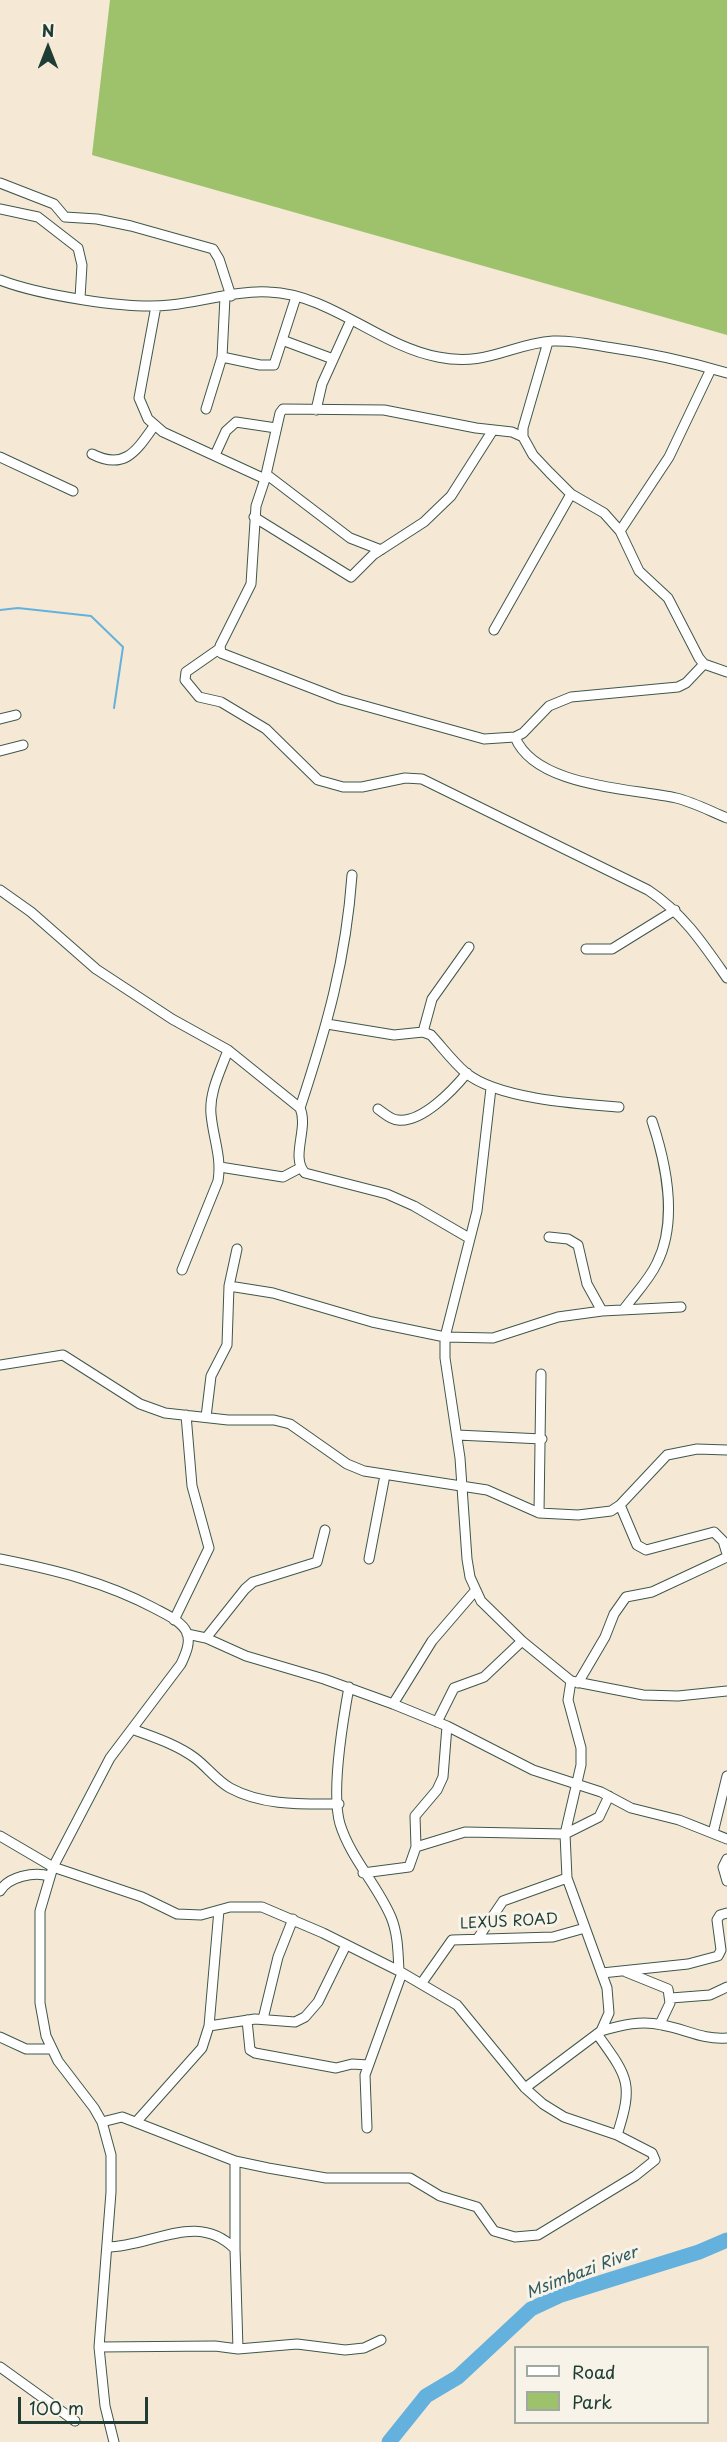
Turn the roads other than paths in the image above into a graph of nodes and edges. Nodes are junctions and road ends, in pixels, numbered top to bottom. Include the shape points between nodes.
1 (0, 183) edge
2 (0, 209) edge
3 (0, 280) edge
4 (228, 297) junction
5 (296, 297) junction
6 (80, 298) junction
7 (156, 306) junction
8 (351, 320) junction
9 (282, 340) junction
10 (548, 342) junction
11 (222, 357) junction
12 (333, 359) junction
13 (711, 369) junction
14 (727, 373) edge
15 (206, 409) dead end
16 (316, 410) junction
17 (154, 426) junction
18 (276, 429) junction
19 (493, 430) junction
20 (523, 437) junction
21 (92, 454) dead end
22 (214, 455) junction
23 (0, 456) edge
24 (265, 476) junction
25 (73, 491) dead end
26 (571, 494) junction
27 (254, 517) junction
28 (620, 531) junction
29 (381, 550) junction
30 (494, 630) dead end
31 (219, 649) junction
32 (704, 664) junction
33 (727, 672) edge
34 (16, 715) dead end
35 (0, 719) edge
36 (515, 736) junction
37 (23, 745) dead end
38 (0, 751) edge
39 (727, 818) edge
40 (352, 874) dead end
41 (0, 890) edge
42 (675, 910) junction
43 (469, 947) dead end
44 (586, 949) dead end
45 (727, 978) edge
46 (327, 1024) junction
47 (423, 1032) junction
48 (228, 1050) junction
49 (467, 1073) junction
50 (491, 1088) junction
51 (619, 1107) dead end
52 (300, 1108) junction
53 (378, 1109) dead end
54 (652, 1121) dead end
55 (220, 1167) junction
56 (300, 1168) junction
57 (549, 1237) dead end
58 (469, 1238) junction
59 (237, 1249) dead end
60 (182, 1270) dead end
61 (229, 1286) junction
62 (681, 1307) dead end
63 (624, 1309) junction
64 (602, 1311) junction
65 (445, 1337) junction
66 (0, 1365) edge
67 (541, 1374) dead end
68 (186, 1415) junction
69 (206, 1417) junction
70 (457, 1435) junction
71 (542, 1439) junction
72 (727, 1450) edge
73 (385, 1475) junction
74 (462, 1487) junction
75 (620, 1505) junction
76 (539, 1513) junction
77 (326, 1530) dead end
78 (725, 1540) edge
79 (727, 1556) edge
80 (0, 1559) edge
81 (369, 1559) dead end
82 (475, 1591) junction
83 (174, 1620) junction
84 (187, 1634) junction
85 (206, 1638) junction
86 (522, 1641) junction
87 (574, 1682) junction
88 (349, 1687) junction
89 (727, 1691) edge
90 (393, 1704) junction
91 (437, 1722) junction
92 (447, 1726) junction
93 (132, 1729) junction
94 (727, 1776) edge
95 (578, 1784) junction
96 (609, 1796) junction
97 (339, 1804) junction
98 (713, 1833) junction
99 (565, 1834) junction
100 (0, 1836) edge
101 (727, 1839) edge
102 (416, 1848) junction
103 (727, 1859) edge
104 (53, 1867) junction
105 (363, 1873) junction
106 (49, 1876) junction
107 (567, 1878) junction
108 (727, 1881) edge
109 (0, 1891) edge
110 (219, 1910) junction
111 (727, 1913) edge
112 (293, 1919) junction
113 (585, 1928) junction
114 (478, 1938) junction
115 (346, 1944) junction
116 (624, 1971) junction
117 (400, 1972) junction
118 (602, 1973) junction
119 (421, 1984) junction
120 (727, 1987) edge
121 (671, 1998) junction
122 (263, 2019) junction
123 (247, 2020) junction
124 (660, 2024) junction
125 (209, 2026) junction
126 (599, 2032) junction
127 (0, 2037) edge
128 (727, 2038) edge
129 (51, 2049) junction
130 (368, 2066) junction
131 (525, 2088) junction
132 (137, 2121) junction
133 (102, 2122) junction
134 (367, 2128) dead end
135 (617, 2135) junction
136 (235, 2161) junction
137 (107, 2247) junction
138 (235, 2249) junction
139 (381, 2340) dead end
140 (99, 2347) junction
141 (238, 2349) junction
142 (0, 2367) edge
143 (75, 2421) dead end
144 (114, 2442) edge

1 - 4 street via 54,204 65,217 131,226 213,249
2 - 6 street via 38,217 78,249 82,265
3 - 6 street via 20,288
4 - 5 street via 270,292
4 - 7 street
4 - 11 street
5 - 8 street
5 - 9 street
6 - 7 street
7 - 17 street via 139,398
8 - 10 street via 416,351 447,359 486,358
8 - 12 street
9 - 11 street via 274,365
9 - 12 street
10 - 13 street via 572,341 656,354
10 - 20 street
11 - 15 street
12 - 16 street
13 - 14 street
13 - 28 street via 669,457
16 - 18 street via 283,409
16 - 19 street via 384,410
17 - 21 street via 130,456 110,460
17 - 22 street
18 - 22 street via 236,422 226,431
18 - 24 street
19 - 20 street
19 - 29 street via 451,496 424,522
20 - 26 street via 533,455
22 - 24 street
23 - 25 street
24 - 27 street
24 - 29 street via 350,538
26 - 28 street via 604,513
26 - 30 street
27 - 29 street via 346,576 354,575
27 - 31 street via 251,584
28 - 32 street via 639,571 668,598
31 - 36 street via 340,699 420,723 473,738
31 - 42 street via 186,672 185,681 191,690 199,697 221,702 266,729 318,780 362,787 405,778 422,779 648,890
32 - 33 street
32 - 36 street via 678,687 560,700
34 - 35 street
36 - 39 street via 522,751 548,769 583,781 676,798
37 - 38 street
40 - 46 street via 344,954
41 - 48 street via 32,912 96,969
42 - 44 street via 612,950
42 - 45 street
43 - 47 street via 432,999
46 - 47 street via 394,1035
46 - 52 street
47 - 49 street via 431,1035
48 - 52 street
48 - 55 street via 211,1113
49 - 50 street
49 - 53 street via 439,1103 404,1120 391,1118
50 - 51 street
50 - 58 street via 481,1182
52 - 56 street
54 - 63 street via 668,1177 665,1228 657,1263
55 - 56 street via 283,1177
55 - 60 street
56 - 58 street via 313,1177 387,1194
57 - 64 street via 568,1239 578,1245 587,1284
58 - 65 street
59 - 61 street
61 - 65 street via 273,1293 372,1322
61 - 69 street via 227,1345 210,1376
62 - 63 street
63 - 64 street
64 - 65 street via 558,1317 493,1338
65 - 70 street
66 - 68 street via 63,1355 140,1404
67 - 71 street
68 - 69 street
68 - 83 street via 192,1486 210,1548
69 - 73 street via 280,1420 347,1464
70 - 71 street
70 - 74 street
71 - 76 street
72 - 75 street via 697,1449 667,1455
73 - 74 street
73 - 81 street
74 - 76 street via 487,1490
74 - 82 street via 467,1559
75 - 76 street via 601,1513
75 - 78 street via 642,1549 708,1532
77 - 85 street via 317,1562 254,1582
78 - 79 street
79 - 87 street via 652,1592 626,1597
80 - 83 street via 92,1580
82 - 86 street
82 - 90 street via 432,1641
83 - 84 street
84 - 85 street
84 - 93 street via 181,1664
85 - 88 street via 246,1656
86 - 87 street
86 - 91 street via 484,1677 454,1688
87 - 89 street via 659,1696
87 - 95 street via 568,1700 582,1757
88 - 90 street
88 - 97 street via 342,1730
90 - 91 street
91 - 92 street
92 - 95 street via 508,1760
92 - 102 street via 443,1777 415,1816
93 - 97 street via 195,1758 240,1792 283,1803
93 - 104 street via 99,1778
94 - 98 street
95 - 96 street
95 - 99 street
96 - 98 street via 631,1808
96 - 99 street via 599,1817
97 - 105 street via 342,1828
98 - 101 street
99 - 102 street via 465,1832
99 - 107 street
100 - 104 street
102 - 105 street via 409,1867
103 - 108 street via 723,1867
104 - 106 street
104 - 110 street via 142,1897 177,1914 201,1915
105 - 117 street via 391,1918
106 - 109 street via 11,1879
106 - 129 street via 40,1919 39,1992 41,2019
107 - 113 street
107 - 114 street via 503,1901
110 - 112 street via 262,1907
110 - 125 street
111 - 116 street via 717,1920 721,1950 718,1956 688,1964
112 - 115 street
112 - 122 street via 278,1957
113 - 114 street, LEXUS ROAD via 553,1936
113 - 118 street
114 - 119 street, LEXUS ROAD via 452,1940
115 - 117 street
115 - 122 street via 318,2002 305,2017 296,2022
116 - 118 street
116 - 121 street via 668,1989
117 - 119 street
117 - 130 street
118 - 126 street via 609,2000 607,2021
119 - 131 street via 457,2005
120 - 121 street via 710,1995
121 - 124 street
122 - 123 street
123 - 125 street
123 - 130 street via 248,2045 255,2053 336,2068
124 - 126 street via 632,2023
124 - 128 street via 701,2037
125 - 132 street via 195,2058
126 - 131 street
126 - 135 street via 625,2077 625,2110
127 - 129 street via 26,2049
129 - 133 street
130 - 134 street
131 - 135 street via 564,2117
132 - 133 street via 122,2117
132 - 136 street
133 - 137 street via 112,2174
135 - 136 street via 652,2153 653,2163 538,2235 526,2238 494,2231 477,2207 440,2196 410,2178 326,2178
136 - 138 street
137 - 138 street via 124,2247 185,2230 215,2234
137 - 140 street
138 - 141 street
139 - 141 street via 354,2350 297,2344
140 - 141 street
140 - 144 street via 105,2406
142 - 143 street

